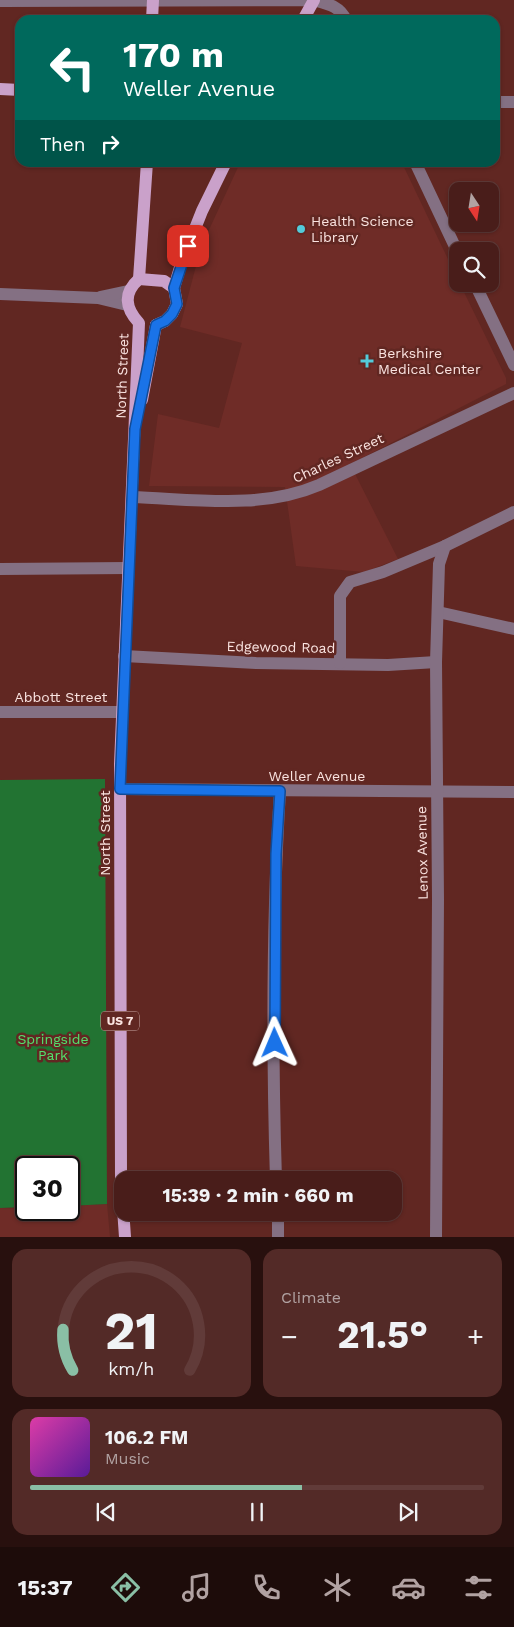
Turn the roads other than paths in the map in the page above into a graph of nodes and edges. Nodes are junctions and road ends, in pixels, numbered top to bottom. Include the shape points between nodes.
1 (153, 0) edge
2 (314, 0) edge
3 (0, 2) edge
4 (152, 15) edge
5 (306, 15) edge
6 (344, 15) edge
7 (0, 89) edge
8 (15, 90) edge
9 (500, 102) edge
10 (514, 102) edge
11 (147, 167) edge
12 (224, 167) edge
13 (417, 167) edge
14 (453, 242) edge
15 (145, 279) junction
16 (174, 288) junction
17 (128, 291) junction
18 (478, 292) edge
19 (0, 294) edge
20 (98, 298) junction
21 (128, 305) junction
22 (139, 323) junction
23 (156, 325) junction
24 (514, 365) edge
25 (514, 393) edge
26 (135, 429) junction
27 (132, 497) junction
28 (514, 512) edge
29 (445, 546) junction
30 (129, 568) junction
31 (0, 569) edge
32 (438, 612) junction
33 (514, 629) edge
34 (124, 656) junction
35 (436, 662) junction
36 (340, 663) junction
37 (0, 712) edge
38 (122, 712) junction
39 (120, 789) junction
40 (280, 791) junction
41 (436, 792) junction
42 (514, 792) edge
43 (276, 1171) edge
44 (278, 1221) edge
45 (124, 1237) edge
46 (278, 1237) edge
47 (436, 1237) edge

1 - 2 street
1 - 3 street
1 - 4 main road
2 - 5 main road
2 - 6 street via 331,4
7 - 8 main road
9 - 10 street
11 - 15 main road
12 - 16 main road via 202,211
13 - 14 street
15 - 16 main road via 164,281
15 - 17 main road
16 - 23 main road via 177,304 165,321
17 - 20 street
17 - 21 main road
18 - 24 street
19 - 20 street
20 - 21 street
21 - 22 main road, North Street
22 - 23 main road
22 - 26 main road, North Street / US 7
23 - 26 main road, North Street
25 - 27 street, Charles Street via 289,497 262,501
26 - 27 main road, North Street / US 7
27 - 30 main road, North Street / US 7
28 - 29 street
29 - 32 street, Lenox Avenue via 439,564
29 - 36 street via 350,582 340,596
30 - 31 street
30 - 34 main road, North Street / US 7
32 - 33 street
32 - 35 street, Lenox Avenue
34 - 36 street, Edgewood Road via 256,663
34 - 38 main road, North Street / US 7
35 - 36 street, Edgewood Road
35 - 41 street, Lenox Avenue
37 - 38 street, Abbott Street
38 - 39 main road, North Street / US 7
39 - 40 street, Weller Avenue
39 - 45 main road, North Street / US 7
40 - 41 street, Weller Avenue
40 - 43 street via 274,1003
41 - 42 street, Weller Avenue
41 - 47 street, Lenox Avenue
44 - 46 street

